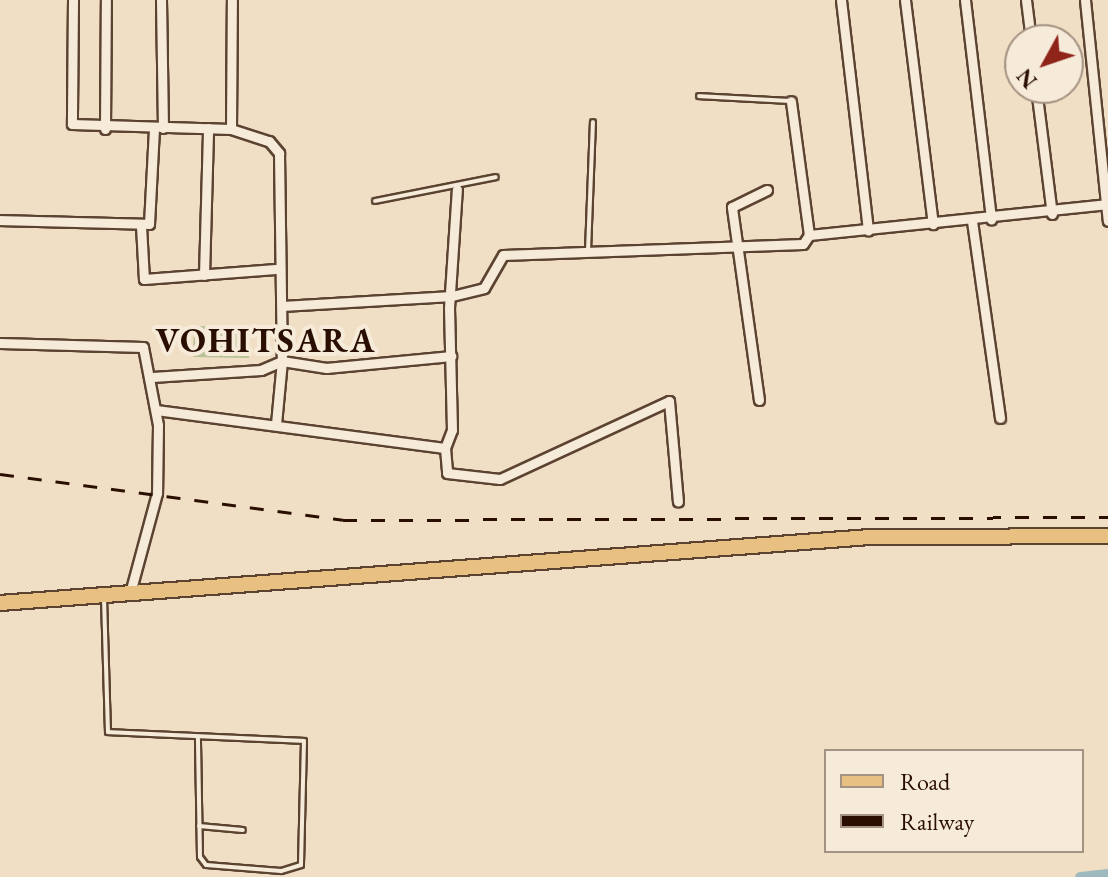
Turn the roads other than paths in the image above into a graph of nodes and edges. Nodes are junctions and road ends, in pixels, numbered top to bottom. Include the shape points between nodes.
1 (73, 0) edge
2 (106, 0) edge
3 (161, 0) edge
4 (232, 0) edge
5 (841, 0) edge
6 (905, 0) edge
7 (965, 0) edge
8 (1026, 0) edge
9 (1085, 0) edge
10 (1029, 24) edge
11 (699, 96) dead end
12 (791, 101) joint
13 (1038, 104) edge
14 (593, 122) dead end
15 (158, 128) junction
16 (208, 128) junction
17 (105, 129) junction
18 (231, 129) junction
19 (496, 177) dead end
20 (457, 189) junction
21 (767, 190) dead end
22 (375, 201) dead end
23 (1107, 204) edge
24 (1052, 214) junction
25 (991, 219) junction
26 (0, 220) edge
27 (972, 221) junction
28 (1108, 221) edge
29 (933, 224) junction
30 (141, 226) junction
31 (868, 230) junction
32 (809, 235) junction
33 (735, 250) junction
34 (588, 253) junction
35 (276, 269) junction
36 (204, 275) junction
37 (452, 296) junction
38 (282, 306) junction
39 (0, 343) edge
40 (451, 356) junction
41 (282, 361) junction
42 (152, 377) junction
43 (759, 400) dead end
44 (156, 410) junction
45 (1000, 418) dead end
46 (276, 424) junction
47 (445, 448) junction
48 (678, 502) dead end
49 (1108, 536) edge
50 (130, 593) junction
51 (104, 595) junction
52 (0, 603) edge
53 (198, 738) junction
54 (199, 826) junction
55 (243, 830) dead end

1 - 17 street via 68,115 79,129
2 - 17 street
3 - 15 street
4 - 18 street
5 - 31 street
6 - 29 street
7 - 25 street
8 - 10 street
9 - 23 street
11 - 12 lane
12 - 32 street
13 - 24 street
14 - 34 lane
15 - 16 street
15 - 17 street
15 - 30 street via 149,224
16 - 18 street
16 - 36 street
18 - 35 street via 276,145
19 - 20 lane
20 - 22 lane
20 - 37 street
21 - 33 street via 732,207
23 - 24 street
23 - 28 street
24 - 25 street
25 - 27 street
26 - 30 street
27 - 29 street
27 - 45 street
29 - 31 street
30 - 36 street via 144,279
31 - 32 street
32 - 33 street via 803,244
33 - 34 street
33 - 43 street
34 - 37 street via 503,255 484,288
35 - 36 street
35 - 38 street
37 - 38 street
37 - 40 street
38 - 41 street
39 - 42 street via 143,347
40 - 41 street via 326,368
40 - 47 street via 452,430
41 - 42 street via 261,370
41 - 46 street
42 - 44 street
44 - 46 street
44 - 50 street via 156,499
46 - 47 street
47 - 48 street via 447,473 500,479 669,401
49 - 50 main road via 870,537
50 - 51 main road
51 - 52 main road
51 - 53 lane via 108,732
53 - 54 lane
53 - 54 lane via 304,741 301,865 281,871 206,865
54 - 55 lane

